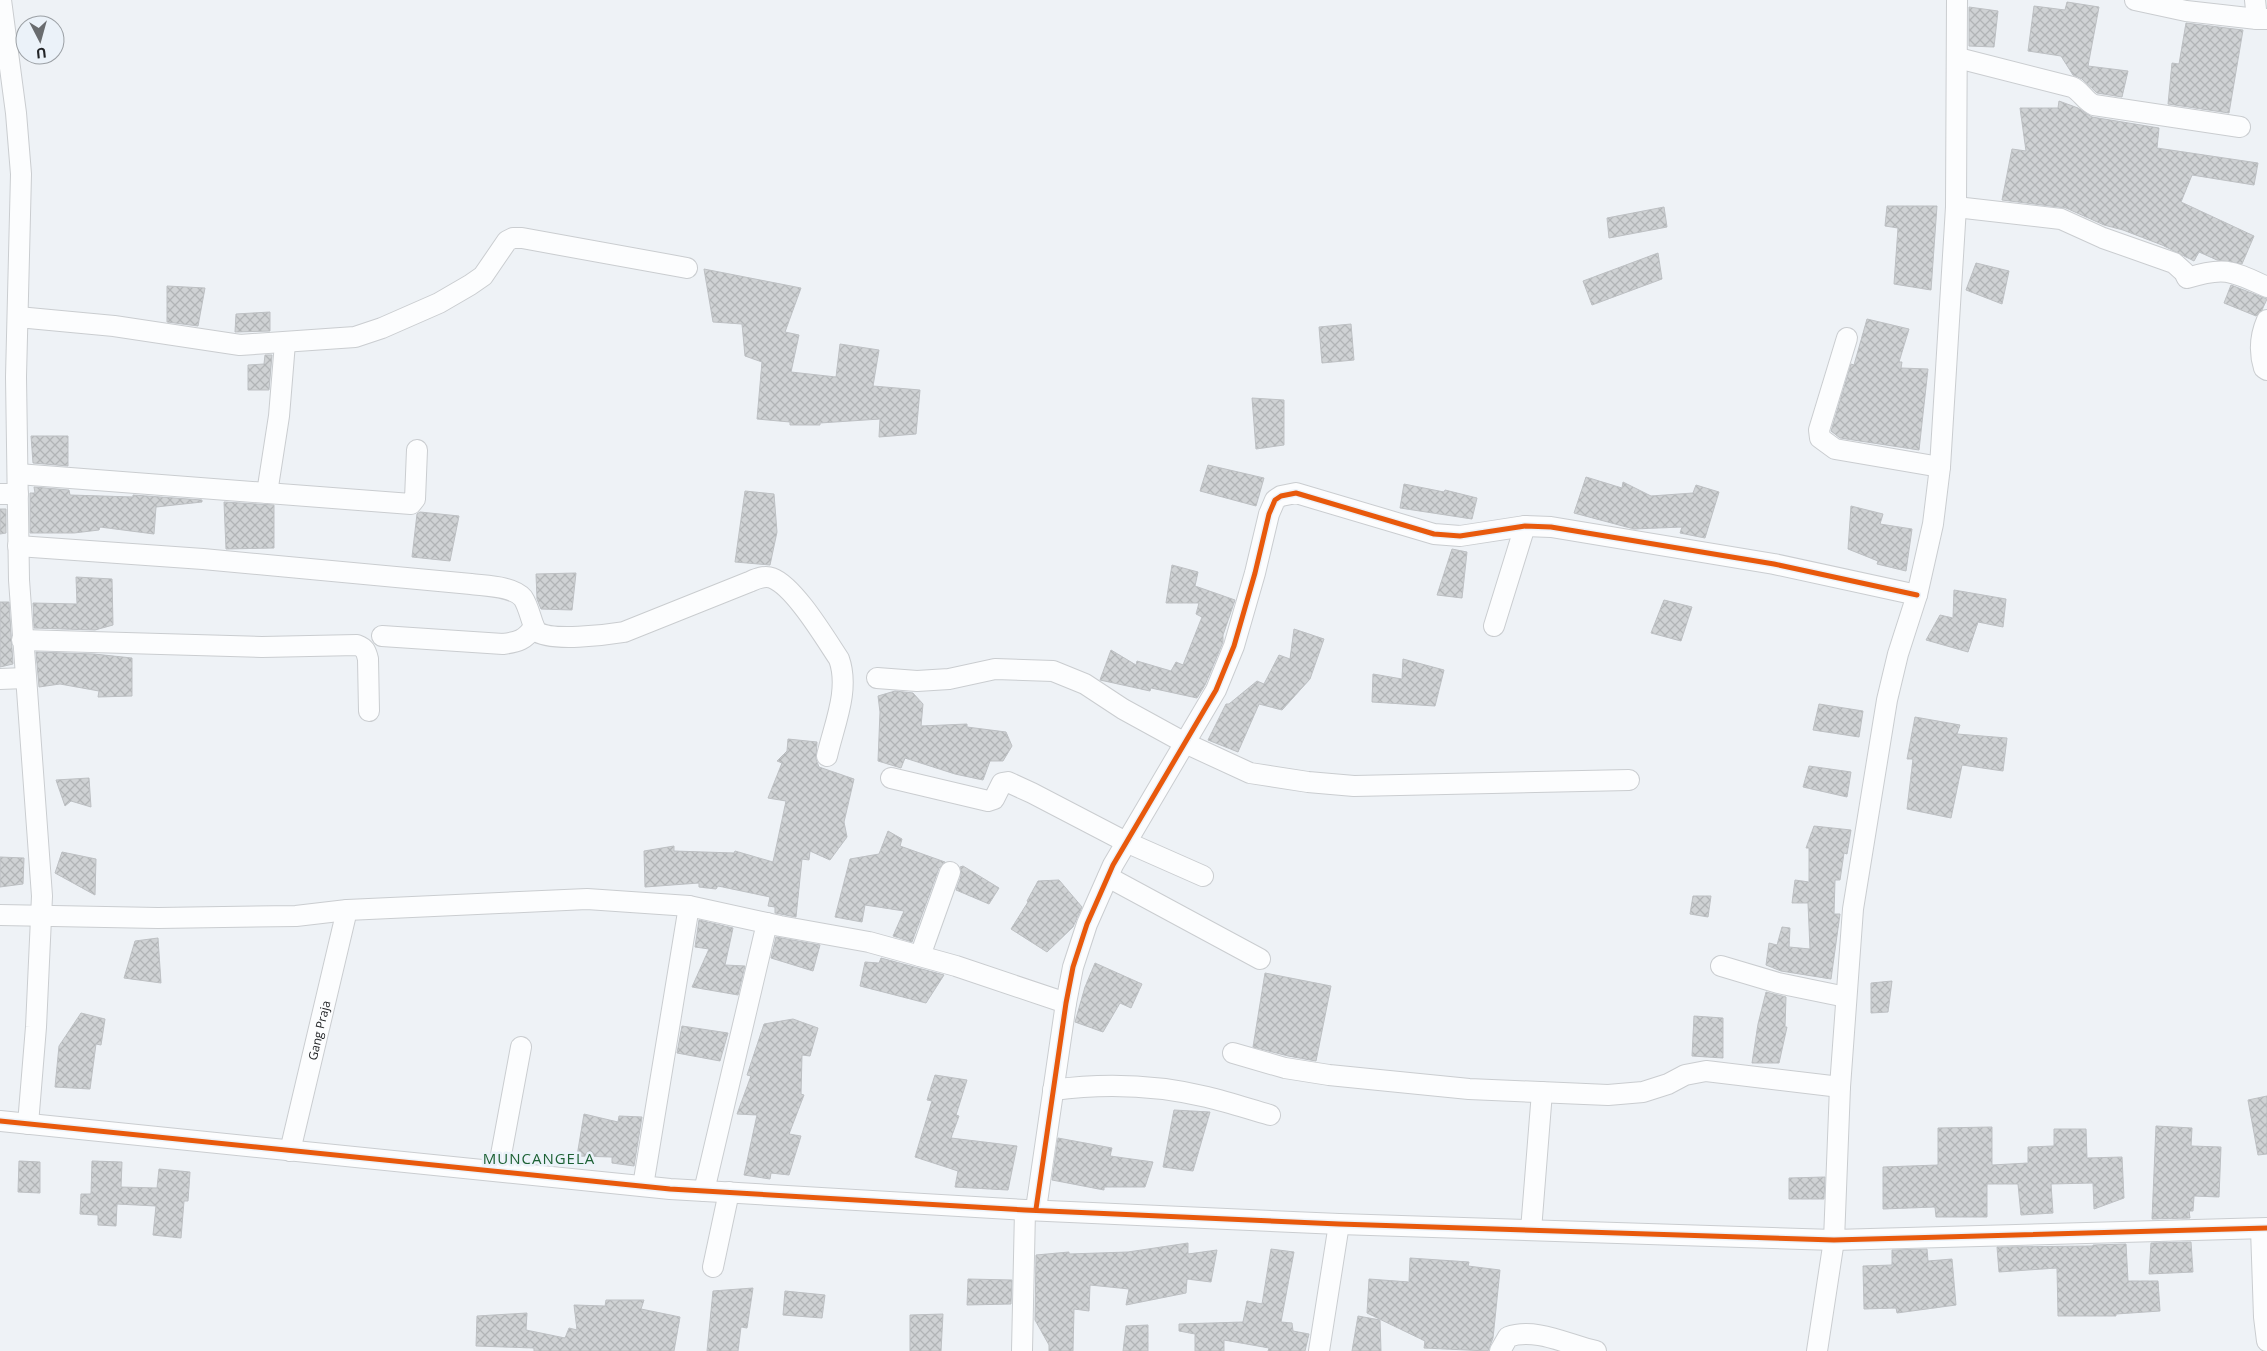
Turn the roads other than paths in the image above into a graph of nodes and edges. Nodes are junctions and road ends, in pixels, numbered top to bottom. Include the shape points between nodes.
1 (1, 0) edge
2 (1957, 0) edge
3 (2135, 0) edge
4 (2260, 13) edge
5 (1958, 58) junction
6 (2240, 127) dead end
7 (1956, 207) junction
8 (687, 268) dead end
9 (2267, 287) edge
10 (18, 317) junction
11 (2267, 320) edge
12 (1847, 338) dead end
13 (285, 343) junction
14 (2267, 370) edge
15 (416, 450) dead end
16 (1940, 467) junction
17 (18, 474) junction
18 (267, 493) junction
19 (9, 494) edge
20 (1525, 526) junction
21 (18, 546) junction
22 (1918, 595) junction
23 (1494, 626) dead end
24 (534, 627) junction
25 (382, 636) dead end
26 (22, 640) junction
27 (0, 678) edge
28 (25, 678) junction
29 (877, 678) dead end
30 (369, 711) dead end
31 (1185, 743) junction
32 (827, 756) dead end
33 (891, 778) dead end
34 (1629, 780) dead end
35 (1126, 842) junction
36 (950, 872) dead end
37 (1203, 876) dead end
38 (1108, 877) junction
39 (689, 906) junction
40 (347, 910) junction
41 (0, 915) edge
42 (42, 917) junction
43 (767, 923) junction
44 (920, 956) junction
45 (1260, 959) dead end
46 (1721, 966) dead end
47 (1846, 997) junction
48 (1066, 1003) junction
49 (521, 1047) dead end
50 (1233, 1053) dead end
51 (1840, 1087) junction
52 (1053, 1090) junction
53 (1542, 1092) junction
54 (1270, 1116) dead end
55 (0, 1121) edge
56 (28, 1124) junction
57 (290, 1151) junction
58 (498, 1171) junction
59 (643, 1186) junction
60 (704, 1191) junction
61 (730, 1192) junction
62 (1031, 1210) junction
63 (1338, 1224) junction
64 (2264, 1228) edge
65 (1531, 1230) junction
66 (1834, 1240) junction
67 (713, 1266) dead end
68 (2267, 1341) edge
69 (1505, 1346) edge
70 (1022, 1351) edge
71 (1319, 1351) edge
72 (1596, 1351) edge
73 (1817, 1351) edge

1 - 10 street via 21,174
2 - 5 street
3 - 4 street via 2186,11
5 - 6 street via 2072,87 2094,105
5 - 7 street
7 - 9 street via 2061,219 2174,264 2187,278 2208,271 2232,271
7 - 16 street
8 - 13 street via 513,238 507,241 483,276 439,303 356,337
10 - 13 street via 114,326 224,344
10 - 17 street
11 - 14 street via 2262,332 2260,357
12 - 16 street via 1819,430 1820,438 1835,449
13 - 18 street via 279,416
15 - 18 street via 413,503
16 - 22 street via 1933,524
17 - 18 street
17 - 19 street
19 - 21 street
20 - 22 street via 1587,532 1774,564
20 - 23 street
20 - 31 street via 1460,536 1434,534 1296,492 1281,496 1268,514 1255,573 1230,655 1216,690
21 - 24 street via 203,559 471,584 517,593 524,599
21 - 26 street
22 - 47 street via 1887,700 1853,910
24 - 25 street via 527,637 502,644
24 - 32 street via 547,636 604,636 624,632 762,577 771,578 790,591 839,659 844,672 844,687
26 - 28 street
26 - 30 street via 262,647 357,645 363,647 368,659
27 - 28 street
28 - 42 street via 32,741
29 - 31 street via 917,681 949,679 995,669 1052,671 1085,684
31 - 34 street via 1250,773 1354,786
31 - 35 street via 1154,800
33 - 35 street via 988,801 994,799 1002,783 1008,782
35 - 37 street
35 - 38 street
36 - 44 street
38 - 45 street
38 - 48 street via 1086,924
39 - 40 street via 587,899
39 - 43 street
39 - 59 street
40 - 42 street via 296,916
40 - 57 street, Gang Praja
41 - 42 street
42 - 56 street
43 - 44 street via 869,942
43 - 60 street
44 - 48 street
46 - 47 street via 1778,983
47 - 51 street
48 - 52 street
49 - 58 street
50 - 53 street via 1285,1068 1328,1075 1469,1089
51 - 53 street via 1706,1071 1694,1072 1644,1092 1608,1095
51 - 66 street
52 - 54 street via 1109,1086 1161,1089 1207,1097
52 - 62 street
53 - 65 street
55 - 56 street
56 - 57 street
57 - 58 street
58 - 59 street
59 - 60 street
60 - 61 street
61 - 62 street
61 - 67 street
62 - 63 street
62 - 70 street
63 - 65 street
63 - 71 street
64 - 66 street
64 - 68 street
65 - 66 street
66 - 73 street
69 - 72 street via 1518,1333

